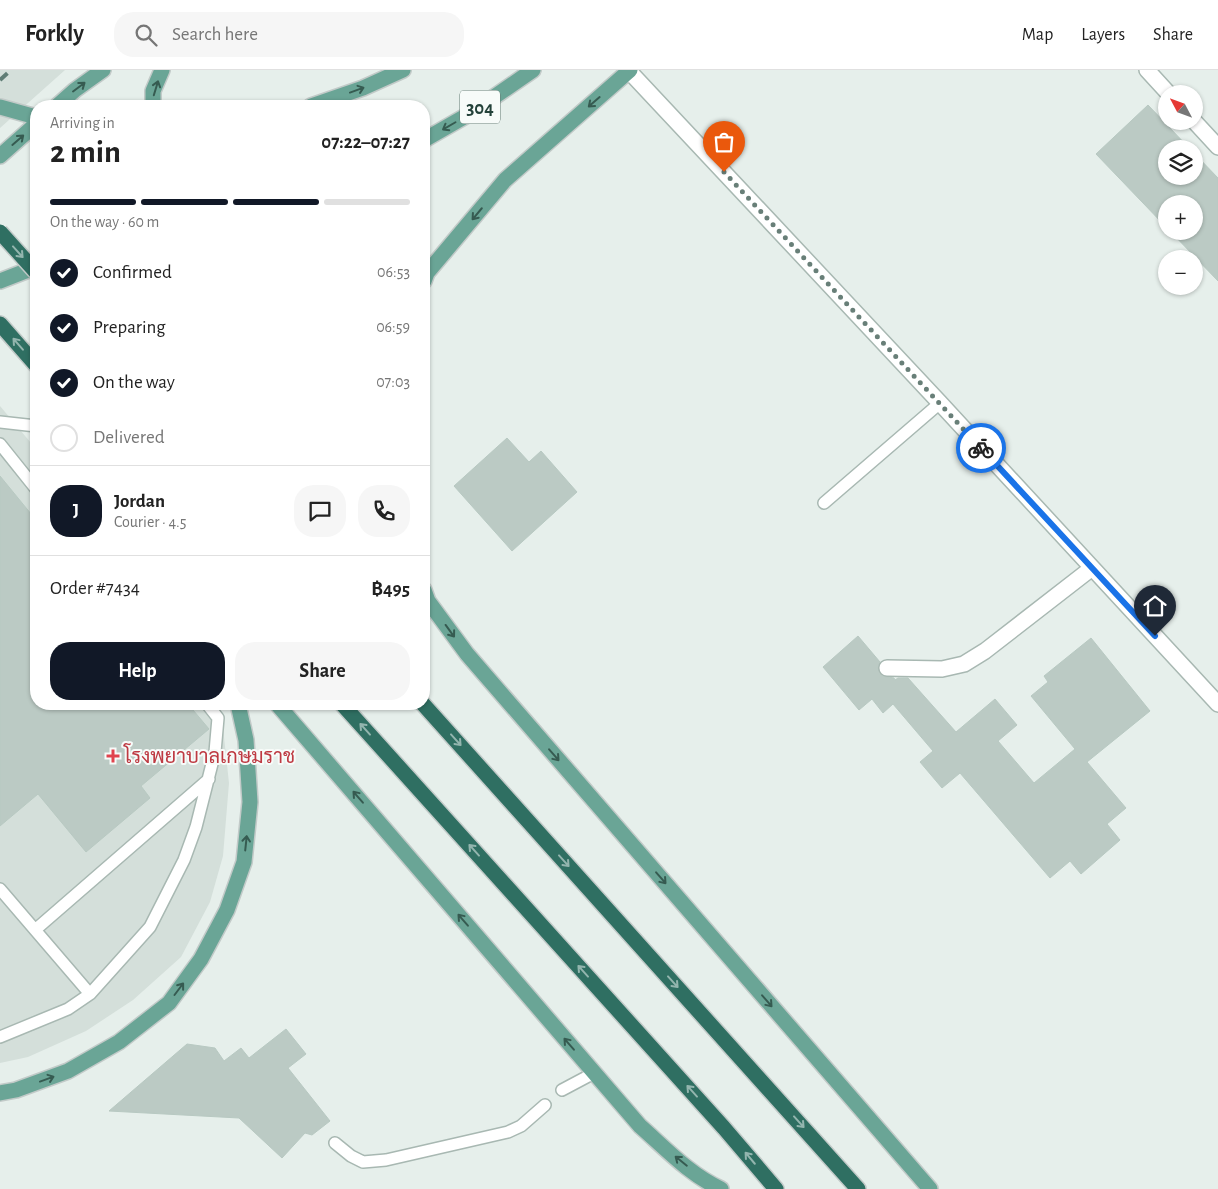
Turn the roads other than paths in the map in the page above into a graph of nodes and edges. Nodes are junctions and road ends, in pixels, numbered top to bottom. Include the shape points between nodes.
1 (103, 70) edge
2 (162, 70) edge
3 (403, 70) edge
4 (533, 70) edge
5 (630, 70) edge
6 (1146, 70) edge
7 (1160, 85) edge
8 (63, 100) edge
9 (153, 100) edge
10 (328, 100) edge
11 (0, 107) edge
12 (30, 115) edge
13 (30, 129) edge
14 (1202, 130) edge
15 (430, 137) edge
16 (1218, 147) edge
17 (0, 156) edge
18 (0, 232) edge
19 (30, 265) edge
20 (30, 269) edge
21 (430, 269) edge
22 (0, 281) edge
23 (0, 324) edge
24 (30, 358) edge
25 (940, 403) junction
26 (0, 422) edge
27 (30, 425) edge
28 (0, 444) edge
29 (30, 482) edge
30 (824, 503) dead end
31 (1092, 568) junction
32 (430, 604) edge
33 (887, 668) dead end
34 (1218, 704) edge
35 (212, 710) edge
36 (239, 710) edge
37 (282, 710) edge
38 (347, 710) edge
39 (428, 710) edge
40 (209, 779) junction
41 (0, 889) edge
42 (34, 930) junction
43 (90, 994) junction
44 (0, 1037) edge
45 (594, 1072) junction
46 (562, 1090) dead end
47 (0, 1093) edge
48 (545, 1104) dead end
49 (335, 1143) dead end
50 (721, 1189) edge
51 (776, 1189) edge
52 (858, 1189) edge
53 (930, 1189) edge

8 -> 1 main road
9 -> 2 main road
10 -> 3 main road
4 -> 15 main road, 304
5 -> 21 main road via 505,180
5 - 25 street
6 - 7 street
11 - 12 main road
17 -> 13 main road
14 - 16 street
18 -> 19 highway, bridge
20 - 22 main road
24 -> 23 highway
25 - 30 lane
25 - 31 street
26 - 27 lane
28 - 29 lane
31 - 33 street via 986,651 964,664 942,669
31 - 34 street
32 -> 53 main road via 467,654
35 - 40 lane via 218,718
47 -> 36 main road via 68,1072 120,1042 168,1003 201,960 227,910 244,862 250,802 246,740
45 -> 37 main road
51 -> 38 highway
39 -> 52 highway
40 - 42 lane
40 - 43 lane via 184,860 150,927
41 - 42 lane
42 - 43 lane
43 - 44 lane via 68,1009
45 - 46 lane
50 -> 45 main road via 709,1184 640,1126
48 - 49 lane via 521,1126 508,1132 386,1160 363,1162

